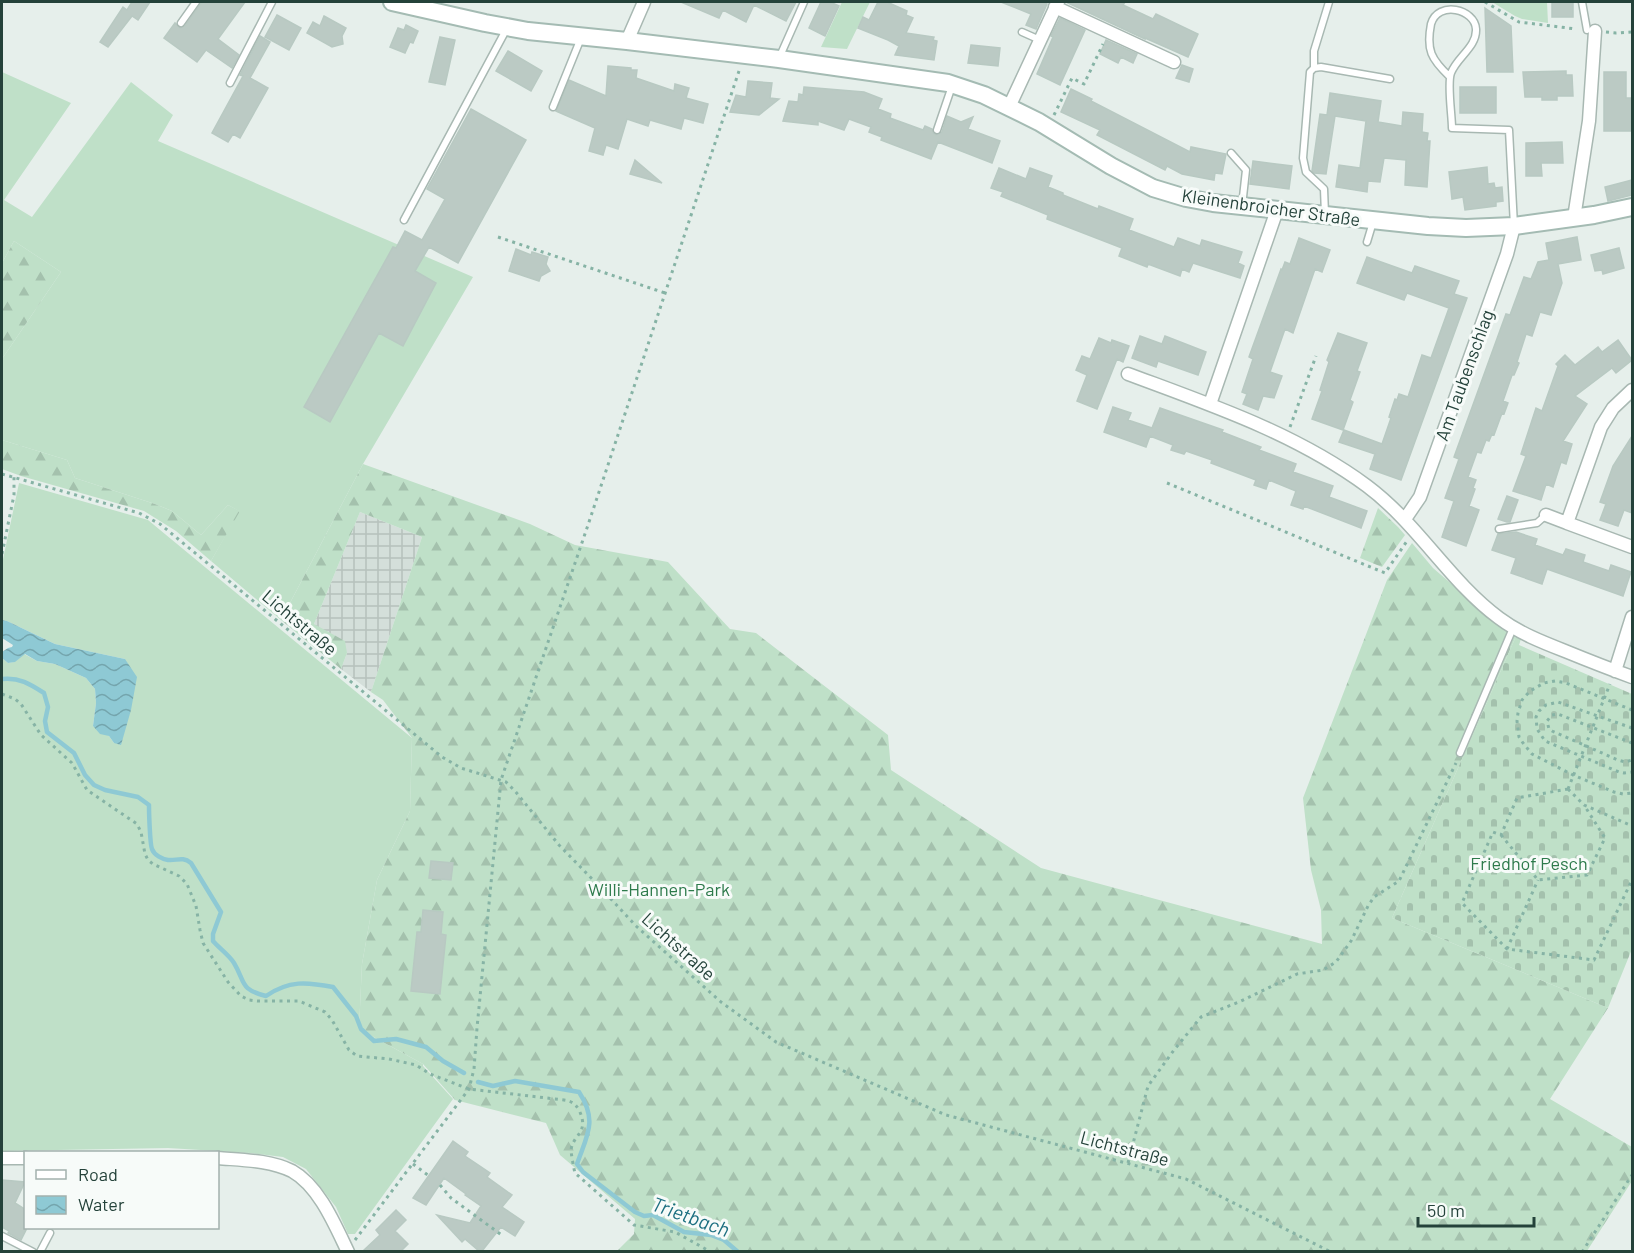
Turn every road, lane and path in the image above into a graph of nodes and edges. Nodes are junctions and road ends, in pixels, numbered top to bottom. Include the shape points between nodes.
1 (196, 2) edge
2 (272, 2) edge
3 (392, 2) edge
4 (644, 2) edge
5 (804, 2) edge
6 (1329, 2) edge
7 (1485, 2) edge
8 (1582, 2) edge
9 (1056, 4) edge
10 (181, 23) dead end
11 (507, 28) junction
12 (1591, 30) junction
13 (1022, 32) dead end
14 (1632, 32) edge
15 (1108, 33) junction
16 (582, 36) junction
17 (1040, 40) junction
18 (627, 41) junction
19 (744, 55) junction
20 (779, 59) junction
21 (1174, 62) dead end
22 (1314, 68) junction
23 (1450, 77) junction
24 (1390, 79) dead end
25 (230, 83) dead end
26 (953, 85) junction
27 (553, 107) dead end
28 (1010, 107) junction
29 (1049, 127) junction
30 (937, 130) dead end
31 (1231, 153) dead end
32 (1242, 206) junction
33 (1632, 207) edge
34 (1277, 210) junction
35 (1325, 215) junction
36 (1574, 218) junction
37 (404, 220) dead end
38 (1373, 220) junction
39 (1514, 226) junction
40 (498, 237) dead end
41 (1367, 242) dead end
42 (665, 293) junction
43 (1316, 356) dead end
44 (1128, 374) dead end
45 (1632, 390) edge
46 (1210, 404) junction
47 (1286, 437) junction
48 (2, 474) edge
49 (14, 477) junction
50 (1167, 483) dead end
51 (1546, 515) joint
52 (1405, 519) junction
53 (1567, 523) junction
54 (1499, 529) dead end
55 (1415, 531) junction
56 (1632, 547) edge
57 (2, 554) edge
58 (1632, 617) edge
59 (1514, 628) junction
60 (1615, 671) junction
61 (1632, 677) edge
62 (2, 694) edge
63 (1605, 699) junction
64 (1632, 710) edge
65 (1598, 716) junction
66 (1593, 728) junction
67 (1632, 728) edge
68 (1632, 743) edge
69 (1585, 746) junction
70 (1460, 753) joint
71 (1581, 756) junction
72 (1632, 760) edge
73 (1632, 772) edge
74 (1573, 775) junction
75 (501, 780) junction
76 (1568, 789) junction
77 (1632, 793) edge
78 (1584, 805) junction
79 (1632, 826) edge
80 (1501, 835) junction
81 (1538, 880) junction
82 (1632, 880) edge
83 (1507, 949) junction
84 (469, 1089) junction
85 (2, 1158) edge
86 (24, 1158) edge
87 (219, 1158) edge
88 (1128, 1163) junction
89 (413, 1164) junction
90 (1632, 1175) edge
91 (429, 1176) dead end
92 (440, 1185) dead end
93 (50, 1233) dead end
94 (2, 1236) edge
95 (503, 1236) dead end
96 (33, 1251) edge
97 (40, 1251) edge
98 (347, 1251) edge
99 (711, 1251) edge
100 (1331, 1251) edge
101 (1582, 1251) edge

1 - 10 lane
2 - 25 lane
3 - 11 street, Kleinenbroicher Straße
4 - 18 street
5 - 20 lane
6 - 22 lane via 1314,51
7 - 12 path via 1519,22
8 - 12 lane
9 - 15 street
9 - 17 street
11 - 16 street, Kleinenbroicher Straße
11 - 37 lane
12 - 14 path
12 - 36 street via 1588,131
13 - 17 lane
15 - 21 street
15 - 29 path via 1084,84 1072,78
16 - 18 street, Kleinenbroicher Straße
16 - 27 lane
17 - 28 street
18 - 19 street, Kleinenbroicher Straße
19 - 20 street, Kleinenbroicher Straße
19 - 42 path
20 - 26 street, Kleinenbroicher Straße
22 - 24 lane
22 - 35 lane via 1309,77 1303,158 1306,172 1324,189
23 - 23 lane via 1474,41 1476,29 1469,15 1448,4 1434,12 1429,49
23 - 39 lane via 1452,128 1509,130
26 - 28 street, Kleinenbroicher Straße
26 - 30 lane
28 - 29 street, Kleinenbroicher Straße
29 - 32 street, Kleinenbroicher Straße via 1153,188 1195,200
31 - 32 lane via 1246,170
32 - 34 street, Kleinenbroicher Straße
33 - 36 street, Kleinenbroicher Straße
34 - 35 street, Kleinenbroicher Straße
34 - 46 street
35 - 38 street, Kleinenbroicher Straße
36 - 39 street, Kleinenbroicher Straße
38 - 39 street, Kleinenbroicher Straße via 1447,228
38 - 41 lane
39 - 52 street, Am Taubenschlag via 1420,497
40 - 42 path
42 - 75 path
43 - 47 path
44 - 46 street
45 - 53 street via 1613,408 1601,428
46 - 47 street
47 - 52 street via 1331,462
48 - 49 path, Lichtstraße
49 - 57 path
49 - 75 path, Lichtstraße via 155,520 442,757 461,768
50 - 55 path via 1384,573
51 - 53 street
51 - 54 lane via 1537,523
52 - 55 street
53 - 56 street
55 - 59 street via 1472,593
58 - 60 street
59 - 60 street
59 - 70 lane
60 - 61 street
60 - 63 path
62 - 84 path via 21,704 41,735 72,763 87,790 136,824 150,862 187,884 203,943 239,995 252,1000 303,1002 325,1012 355,1055 416,1065
63 - 64 path
63 - 65 path
63 - 74 path via 1566,683 1550,682 1530,691 1522,700 1516,721 1526,748
65 - 66 path
65 - 67 path
65 - 71 path via 1558,702 1545,705 1536,717 1537,729 1545,741
66 - 68 path
66 - 69 path
66 - 69 path via 1558,714 1547,721 1552,731
69 - 71 path
69 - 72 path via 1624,762
70 - 88 path via 1399,881 1374,897 1336,962 1323,970 1296,974 1201,1017 1174,1050 1148,1086
71 - 73 path via 1619,772
71 - 74 path
74 - 76 path
74 - 77 path via 1618,794
75 - 84 path
75 - 88 path, Lichtstraße via 636,926 721,1002 776,1042 932,1110
76 - 78 path
76 - 80 path via 1517,798
78 - 79 path
78 - 81 path via 1605,837 1587,875
80 - 81 path
80 - 83 path via 1493,832 1462,903
81 - 83 path
82 - 83 path via 1594,960
84 - 89 path
84 - 99 path via 573,1102 583,1124 571,1151 577,1175 634,1225 675,1232
85 - 86 street
87 - 98 street via 269,1164 294,1172 323,1203
88 - 100 path, Lichtstraße via 1192,1182
89 - 91 path
89 - 98 path
90 - 101 path
92 - 95 path via 450,1198
93 - 97 lane
94 - 96 lane

